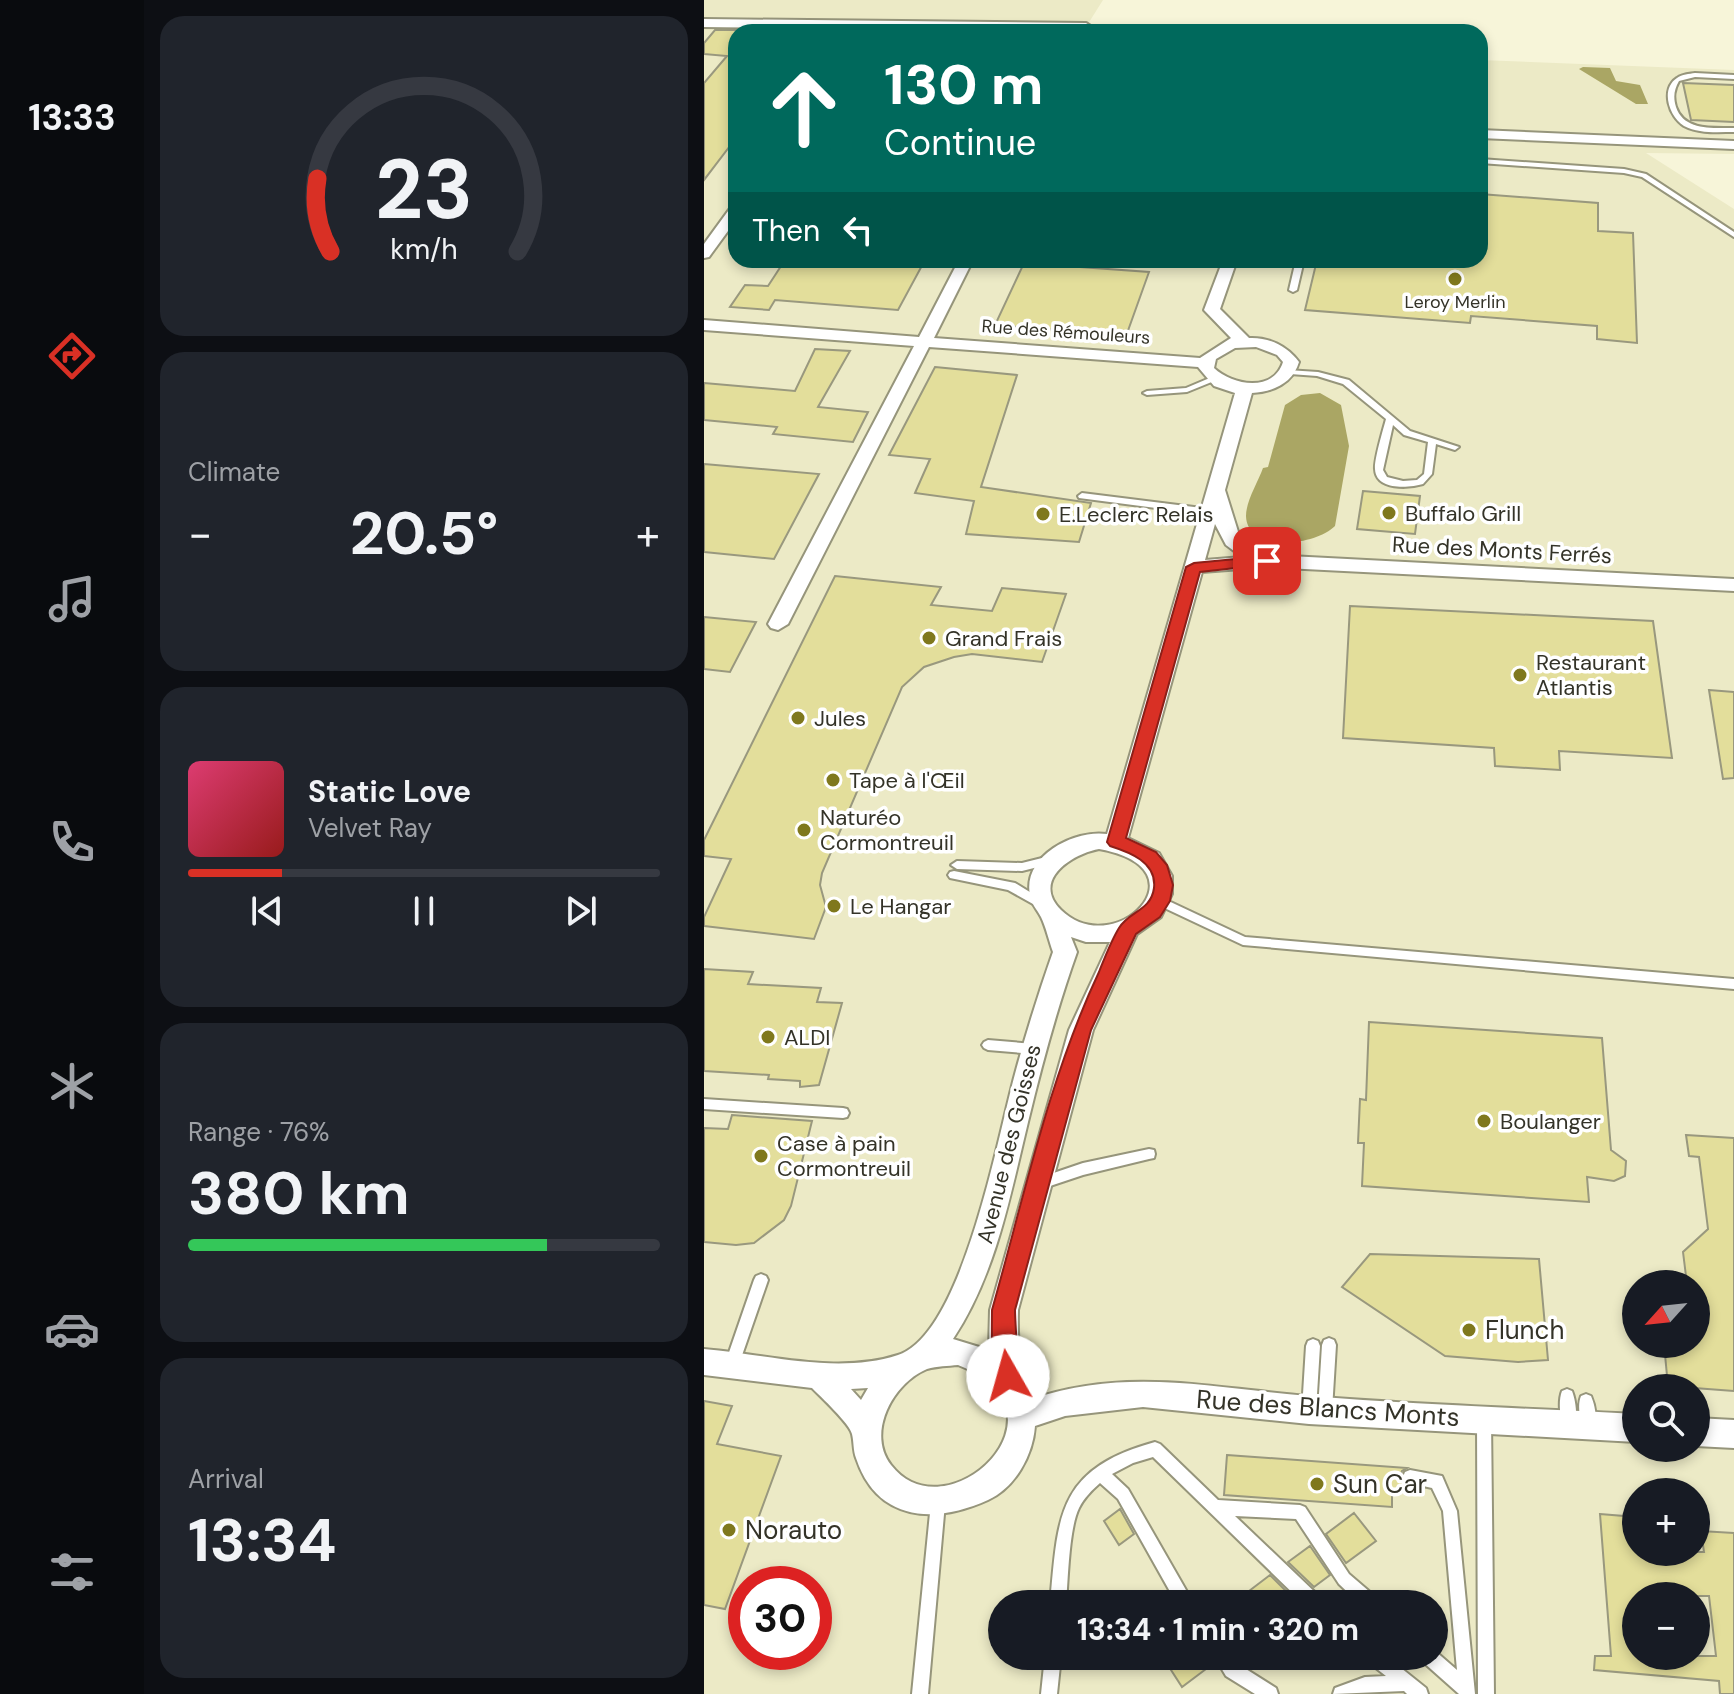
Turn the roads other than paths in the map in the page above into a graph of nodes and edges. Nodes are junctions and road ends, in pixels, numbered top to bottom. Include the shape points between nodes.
1 (704, 23) edge
2 (731, 24) edge
3 (1734, 77) edge
4 (1734, 130) edge
5 (1488, 134) edge
6 (1734, 145) edge
7 (1488, 162) edge
8 (728, 221) edge
9 (1734, 235) edge
10 (704, 254) edge
11 (962, 268) edge
12 (1227, 268) edge
13 (1298, 268) edge
14 (1293, 290) dead end
15 (704, 325) edge
16 (924, 342) junction
17 (1244, 342) junction
18 (1205, 363) junction
19 (1290, 372) junction
20 (1215, 379) junction
21 (1245, 388) junction
22 (1147, 393) dead end
23 (1390, 419) junction
24 (1432, 443) junction
25 (1455, 447) dead end
26 (1216, 488) junction
27 (1082, 496) dead end
28 (1210, 512) junction
29 (1267, 561) junction
30 (1194, 567) junction
31 (1734, 585) edge
32 (778, 624) dead end
33 (1116, 842) junction
34 (1054, 859) junction
35 (1160, 901) junction
36 (1048, 912) junction
37 (1128, 929) junction
38 (1734, 984) edge
39 (988, 1045) dead end
40 (1034, 1049) junction
41 (704, 1104) edge
42 (843, 1113) dead end
43 (1149, 1154) dead end
44 (1037, 1185) junction
45 (761, 1280) dead end
46 (1329, 1345) dead end
47 (1313, 1346) dead end
48 (718, 1363) edge
49 (912, 1363) junction
50 (1008, 1376) junction
51 (822, 1378) junction
52 (1317, 1410) junction
53 (1024, 1416) junction
54 (1484, 1419) junction
55 (1622, 1424) edge
56 (867, 1427) junction
57 (1710, 1433) edge
58 (1734, 1434) edge
59 (1100, 1473) junction
60 (1410, 1477) dead end
61 (938, 1503) junction
62 (1213, 1507) junction
63 (1060, 1590) edge
64 (1178, 1590) edge
65 (1300, 1590) edge
66 (1356, 1590) edge
67 (1052, 1670) edge
68 (1232, 1670) edge
69 (1391, 1670) edge
70 (1444, 1670) edge
71 (1414, 1689) edge
72 (1467, 1692) edge
73 (920, 1694) edge
74 (1049, 1694) edge
75 (1270, 1694) edge
76 (1341, 1694) edge
77 (1486, 1694) edge

1 - 2 street
3 - 4 lane via 1682,77 1670,87 1677,115 1685,124
5 - 6 street
7 - 9 lane via 1644,175
8 - 10 street
11 - 16 street
12 - 17 street via 1212,310
13 - 14 lane
15 - 16 street, Rue des Rémouleurs
16 - 18 street, Rue des Rémouleurs
16 - 32 street
17 - 18 street via 1214,351
17 - 19 street via 1282,350 1292,364
18 - 20 street
19 - 21 street via 1273,385
19 - 23 lane via 1346,382
20 - 21 street
20 - 22 lane via 1187,390
21 - 26 street
23 - 24 lane
23 - 24 lane via 1379,470 1383,479 1424,482
24 - 25 lane
26 - 28 street
26 - 29 street, Rue des Monts Ferrés via 1229,539 1241,552
27 - 28 lane
28 - 30 street
29 - 30 street, Rue des Monts Ferrés
29 - 31 street, Rue des Monts Ferrés
30 - 33 street
33 - 34 street via 1082,844
33 - 35 street via 1135,847 1160,870
34 - 36 street via 1040,881
34 - 36 lane via 1022,867 955,870 1011,886
35 - 37 street
35 - 38 lane via 1243,941
36 - 37 street via 1068,928 1087,933
36 - 40 street, Avenue des Goisses via 1065,952
37 - 44 street, Avenue des Goisses via 1081,1030
39 - 40 lane
40 - 49 street, Avenue des Goisses via 983,1250 957,1308 935,1343
41 - 42 lane
43 - 44 lane
44 - 50 street, Avenue des Goisses via 1004,1310
45 - 48 lane
46 - 52 lane
47 - 52 lane
48 - 51 street
49 - 50 street via 958,1352 977,1356
49 - 51 street via 877,1375
49 - 56 street via 887,1383
50 - 53 street
51 - 56 street
52 - 53 street, Rue des Blancs Monts via 1143,1393 1065,1402
52 - 54 street, Rue des Blancs Monts
53 - 61 street via 1017,1448 999,1476 971,1494
54 - 55 street, Rue des Blancs Monts via 1578,1412
54 - 77 lane
56 - 61 street via 872,1460 892,1488
57 - 58 street
59 - 62 lane via 1155,1449
59 - 63 lane via 1072,1505
59 - 64 lane via 1123,1494
60 - 72 lane via 1437,1481 1450,1511
61 - 73 lane
62 - 65 lane
62 - 66 lane via 1300,1512
67 - 74 lane
68 - 75 lane
69 - 71 lane
70 - 72 lane
71 - 76 lane via 1365,1685

